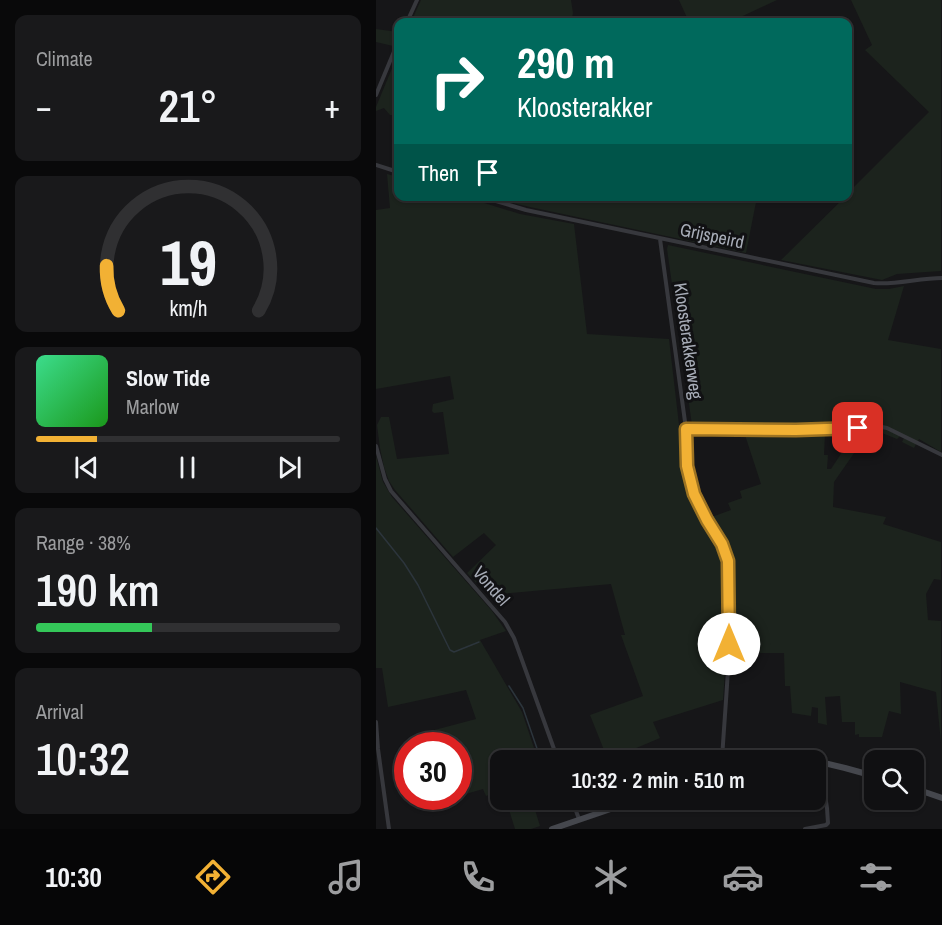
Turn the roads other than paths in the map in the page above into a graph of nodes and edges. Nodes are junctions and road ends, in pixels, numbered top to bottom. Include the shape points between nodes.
1 (417, 0) edge
2 (409, 18) edge
3 (394, 52) edge
4 (376, 95) edge
5 (376, 165) edge
6 (394, 171) edge
7 (496, 201) edge
8 (660, 239) junction
9 (942, 278) edge
10 (686, 429) junction
11 (376, 446) edge
12 (942, 455) edge
13 (376, 722) edge
14 (384, 722) dead end
15 (554, 750) edge
16 (723, 750) edge
17 (826, 764) edge
18 (864, 773) edge
19 (924, 792) edge
20 (942, 798) edge
21 (826, 804) edge
22 (576, 810) edge
23 (608, 810) edge
24 (579, 820) junction
25 (389, 829) edge
26 (552, 829) edge
27 (805, 829) edge

1 - 2 street
3 - 4 street
5 - 6 street
7 - 8 street, Grijspeird
8 - 9 street, Grijspeird via 874,283
8 - 10 street, Kloosterakkerweg
10 - 12 street via 882,427
10 - 16 street, Kloosterakkerweg via 687,466 694,494 728,561 730,638
11 - 15 street, Vondel via 391,491 505,622
13 - 14 street
13 - 25 street
17 - 18 main road
19 - 20 main road
21 - 27 street via 828,823
22 - 24 street
23 - 24 main road
24 - 26 main road

